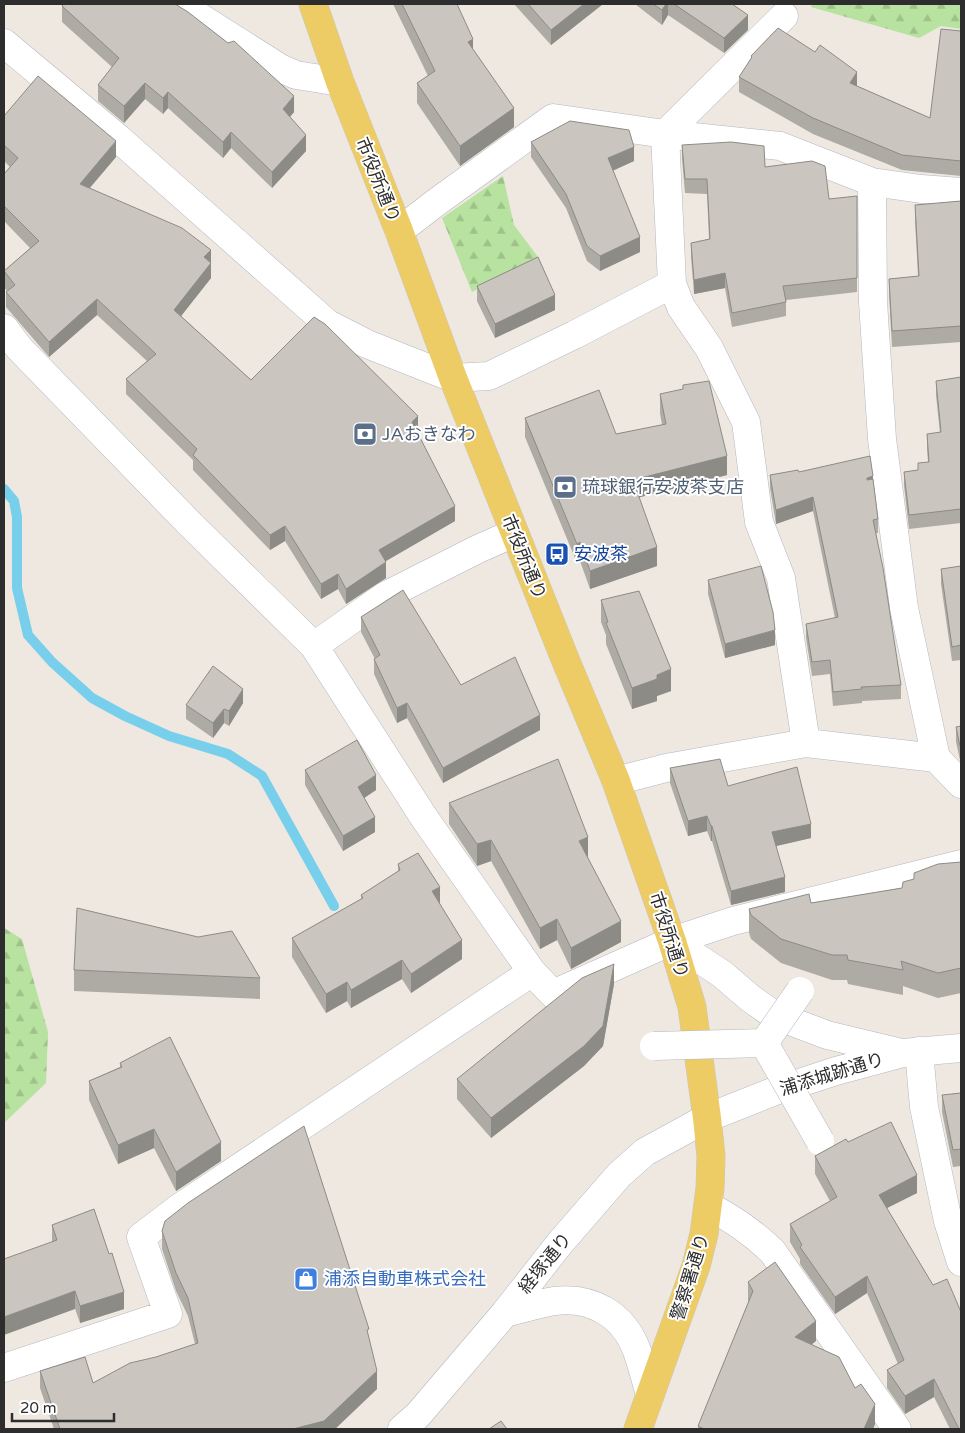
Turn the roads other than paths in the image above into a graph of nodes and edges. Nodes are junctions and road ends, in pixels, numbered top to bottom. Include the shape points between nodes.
1 (179, 4) edge
2 (312, 4) edge
3 (784, 16) dead end
4 (9, 60) edge
5 (340, 82) junction
6 (665, 134) junction
7 (872, 182) junction
8 (961, 192) edge
9 (399, 231) junction
10 (672, 284) junction
11 (4, 328) edge
12 (453, 378) junction
13 (514, 533) junction
14 (314, 646) junction
15 (806, 743) junction
16 (936, 758) junction
17 (616, 781) junction
18 (961, 784) edge
19 (961, 864) edge
20 (672, 941) junction
21 (532, 972) junction
22 (800, 991) dead end
23 (764, 1043) junction
24 (654, 1046) dead end
25 (961, 1048) edge
26 (911, 1052) junction
27 (707, 1118) junction
28 (820, 1141) dead end
29 (708, 1206) junction
30 (961, 1262) edge
31 (505, 1313) junction
32 (4, 1368) edge
33 (650, 1396) junction
34 (402, 1429) edge
35 (638, 1429) edge
36 (897, 1429) edge

1 - 5 street via 280,68 296,75
2 - 5 main road, 市役所通り
3 - 6 street
4 - 12 street via 119,139 328,324 376,348
5 - 9 main road, 市役所通り
6 - 7 street via 780,146
6 - 9 street via 553,118
6 - 10 street
7 - 8 street
7 - 16 street via 873,302 882,439 904,608
9 - 12 main road, 市役所通り
10 - 12 street via 489,376
10 - 15 street via 681,307 709,348 746,422 759,522 781,578
11 - 14 street via 19,348
12 - 13 main road, 市役所通り
13 - 14 street via 385,596
13 - 17 main road, 市役所通り
14 - 21 street via 423,816
15 - 16 street
15 - 17 street via 666,768
16 - 18 street
17 - 20 main road, 市役所通り
19 - 20 street via 733,921
20 - 21 street via 553,994
20 - 26 street via 722,974 774,1015 827,1035
20 - 27 main road, 市役所通り via 692,1007
21 - 32 street via 141,1237 168,1314
22 - 23 street, bridge
23 - 24 street, bridge
23 - 28 street, bridge
25 - 26 street, 浦添城跡通り
26 - 27 street, 浦添城跡通り via 836,1071
26 - 30 street via 948,1221
27 - 29 main road, 警察署通り via 711,1156
27 - 31 street, 経塚通り via 645,1152 619,1175
29 - 33 main road, 警察署通り via 696,1266
29 - 36 street via 752,1232 772,1251
31 - 33 street via 555,1301 577,1301 598,1306 616,1318 628,1333 637,1350
31 - 34 street, 経塚通り
33 - 35 main road, 警察署通り

